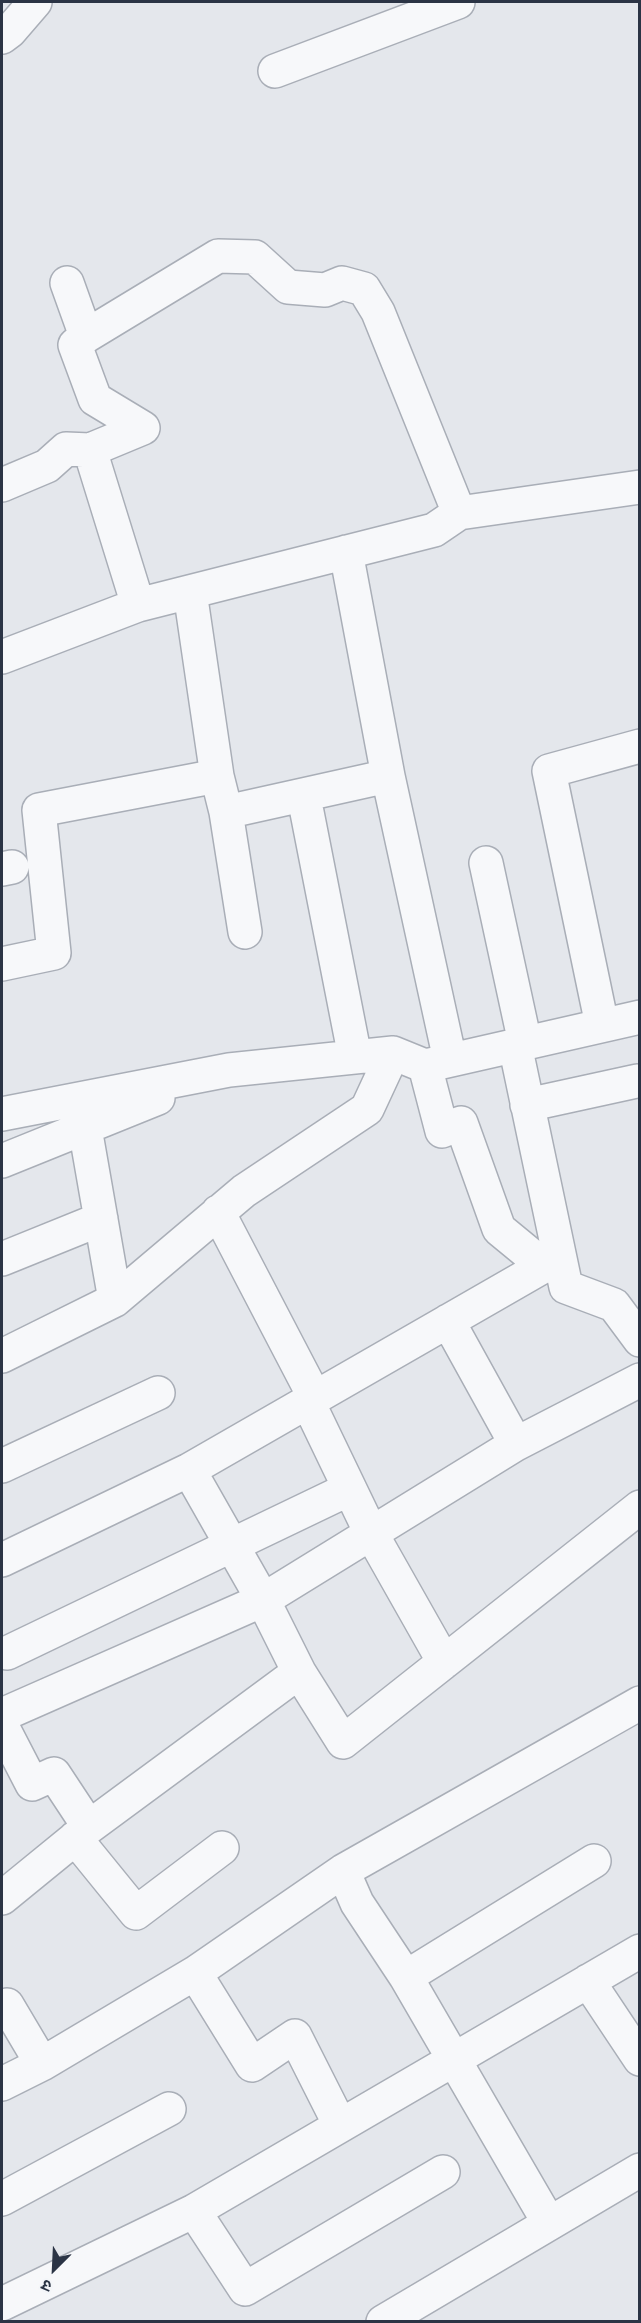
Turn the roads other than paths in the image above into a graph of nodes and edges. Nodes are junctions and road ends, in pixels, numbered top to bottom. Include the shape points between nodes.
1 (35, 2) edge
2 (458, 2) edge
3 (4, 30) edge
4 (275, 71) dead end
5 (67, 283) dead end
6 (86, 336) junction
7 (90, 450) junction
8 (2, 485) edge
9 (639, 488) edge
10 (459, 513) junction
11 (346, 552) junction
12 (190, 592) junction
13 (138, 605) junction
14 (2, 657) edge
15 (639, 746) edge
16 (217, 776) junction
17 (388, 776) junction
18 (304, 797) junction
19 (226, 812) junction
20 (486, 863) dead end
21 (245, 932) dead end
22 (2, 964) edge
23 (639, 1017) edge
24 (602, 1025) junction
25 (520, 1044) junction
26 (393, 1053) junction
27 (355, 1057) junction
28 (438, 1064) junction
29 (229, 1070) junction
30 (637, 1081) dead end
31 (527, 1105) junction
32 (2, 1114) edge
33 (85, 1128) junction
34 (2, 1161) edge
35 (218, 1212) junction
36 (101, 1219) junction
37 (2, 1259) edge
38 (115, 1300) junction
39 (448, 1321) junction
40 (639, 1340) edge
41 (2, 1356) edge
42 (639, 1380) edge
43 (158, 1393) dead end
44 (311, 1400) junction
45 (516, 1444) junction
46 (2, 1466) edge
47 (189, 1470) junction
48 (349, 1489) junction
49 (639, 1508) edge
50 (371, 1533) junction
51 (232, 1545) junction
52 (2, 1560) edge
53 (263, 1600) junction
54 (7, 1653) dead end
55 (444, 1662) junction
56 (299, 1672) junction
57 (639, 1703) edge
58 (2, 1715) edge
59 (2, 1726) edge
60 (82, 1833) junction
61 (222, 1848) dead end
62 (594, 1861) dead end
63 (343, 1871) junction
64 (2, 1898) edge
65 (639, 1951) edge
66 (195, 1973) junction
67 (406, 1977) junction
68 (588, 1981) junction
69 (2, 2008) edge
70 (639, 2058) edge
71 (454, 2059) junction
72 (42, 2064) junction
73 (2, 2084) edge
74 (169, 2109) dead end
75 (340, 2125) junction
76 (639, 2169) edge
77 (443, 2172) dead end
78 (2, 2199) edge
79 (194, 2211) junction
80 (549, 2223) junction
81 (2, 2304) edge
82 (383, 2322) edge

1 - 3 street
2 - 4 street
5 - 6 street
6 - 7 street via 75,345 95,399 143,428
6 - 10 street via 218,256 255,257 288,287 325,290 342,283 364,289 378,312
7 - 8 street via 66,449 47,466
7 - 13 street
9 - 10 street
10 - 11 street via 434,530
11 - 12 street
11 - 17 street
12 - 13 street
12 - 16 street
13 - 14 street
15 - 24 street via 549,771
16 - 19 street
16 - 22 street via 39,810 54,953
17 - 18 street
17 - 28 street
18 - 19 street
18 - 27 street
19 - 21 street
20 - 25 street
23 - 24 street
24 - 25 street
25 - 28 street
25 - 31 street
26 - 27 street
26 - 28 street
26 - 35 street via 367,1109
27 - 29 street
28 - 39 street via 442,1131 461,1124 499,1229 544,1266
29 - 32 street
29 - 33 street
30 - 31 street
31 - 40 street via 567,1287 614,1305
33 - 34 street
33 - 36 street
35 - 38 street
35 - 44 street
36 - 37 street
36 - 38 street
38 - 41 street
39 - 44 street
39 - 45 street
42 - 45 street
43 - 46 street
44 - 47 street
44 - 48 street
45 - 50 street
47 - 51 street
47 - 52 street
48 - 50 street
48 - 51 street
49 - 55 street
50 - 53 street
50 - 55 street
51 - 53 street
51 - 54 street
53 - 56 street
53 - 58 street
55 - 56 street via 343,1743
56 - 60 street
57 - 63 street
59 - 60 street via 32,1784 54,1773
60 - 61 street via 136,1913
60 - 64 street
62 - 67 street
63 - 66 street
63 - 67 street via 357,1903
65 - 68 street
66 - 72 street
66 - 75 street via 252,2065 295,2036
67 - 71 street
68 - 70 street
68 - 71 street
69 - 72 street via 7,2005
71 - 75 street
71 - 80 street
72 - 73 street
74 - 78 street
75 - 79 street
76 - 80 street
77 - 79 street via 245,2289
79 - 81 street
80 - 82 street

